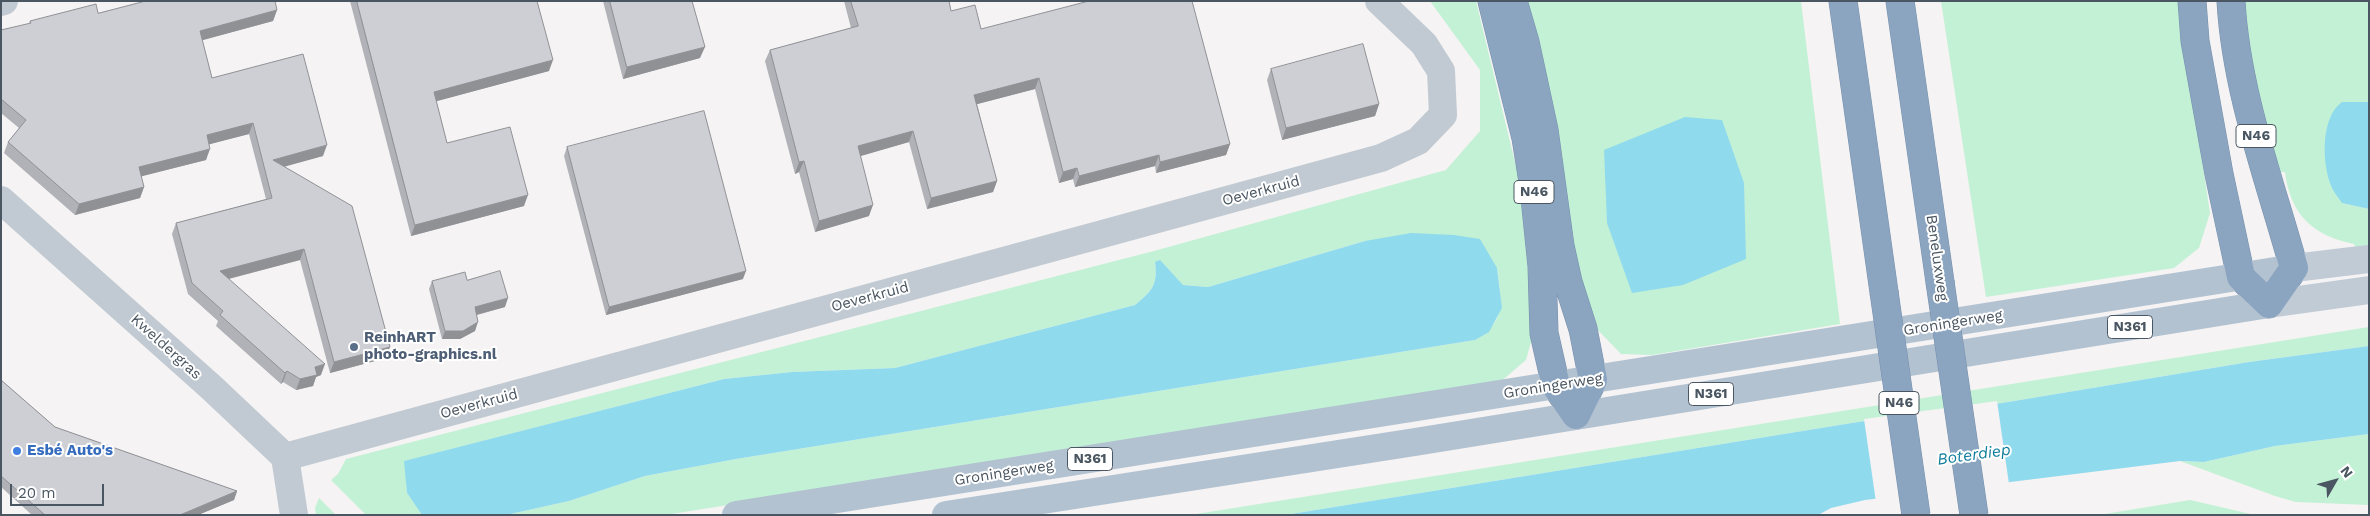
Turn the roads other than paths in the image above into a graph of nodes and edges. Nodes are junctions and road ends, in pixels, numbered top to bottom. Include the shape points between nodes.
1 (1379, 1) edge
2 (1492, 1) edge
3 (1513, 1) edge
4 (1900, 1) edge
5 (2192, 1) edge
6 (2231, 1) edge
7 (1844, 6) edge
8 (1, 200) edge
9 (2361, 260) edge
10 (2294, 268) junction
11 (2241, 277) junction
12 (2363, 290) edge
13 (2269, 304) junction
14 (1593, 380) junction
15 (1556, 386) junction
16 (1576, 415) junction
17 (285, 457) junction
18 (294, 515) edge
19 (736, 515) edge
20 (946, 515) edge
21 (1916, 515) edge
22 (1974, 515) edge

1 - 17 street, Oeverkruid via 1424,44 1441,71 1443,114 1418,141 1381,158
2 - 15 highway, N46 via 1526,138 1542,266 1544,333
3 - 14 highway, N46 via 1544,130 1560,246
4 - 22 highway, Beneluxweg, bridge
5 - 11 highway, N46 via 2197,51
6 - 10 highway, N46 via 2232,28 2246,102
7 - 21 highway, N46, bridge
8 - 17 street, Kweldergras
9 - 10 main road, Groningerweg / N361
10 - 11 main road, Groningerweg / N361
10 - 13 highway
11 - 13 highway
11 - 14 main road, Groningerweg / N361
12 - 13 main road, N361
13 - 16 main road, N361
14 - 15 main road, Groningerweg / N361
14 - 16 highway
15 - 16 highway, N46
15 - 19 main road, Groningerweg / N361
16 - 20 main road, N361
17 - 18 street

